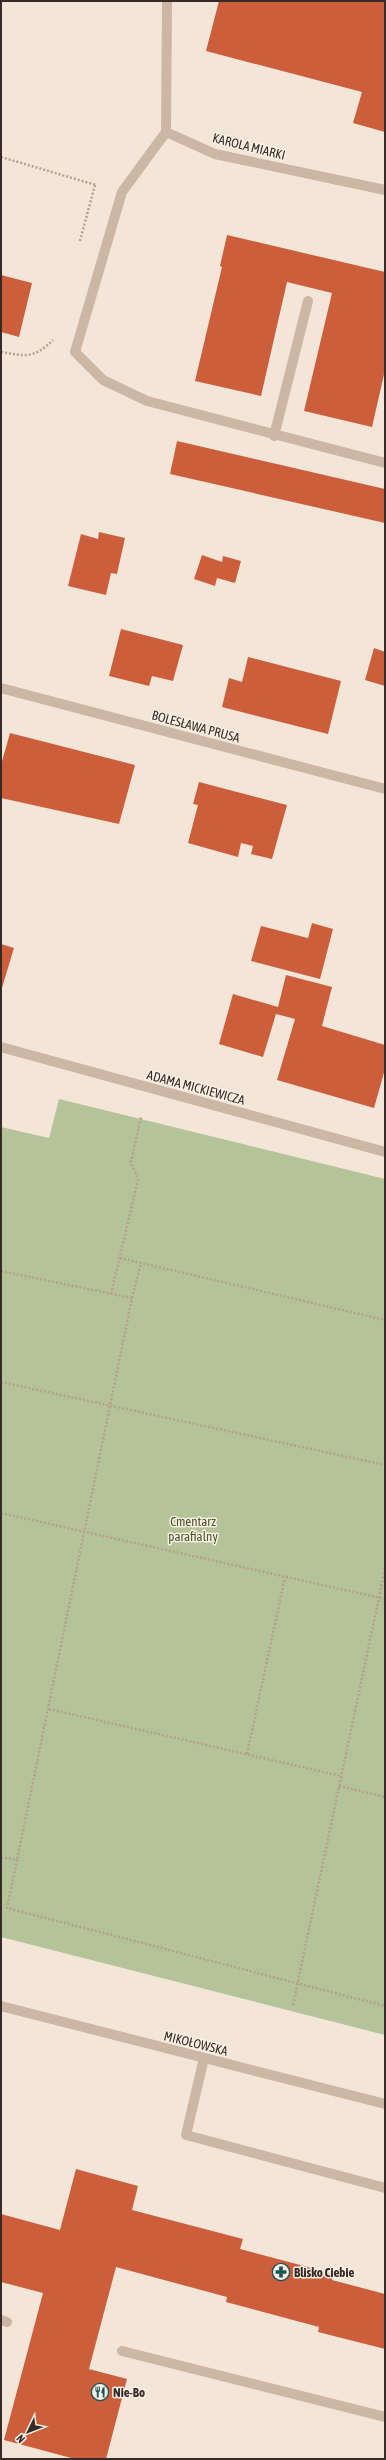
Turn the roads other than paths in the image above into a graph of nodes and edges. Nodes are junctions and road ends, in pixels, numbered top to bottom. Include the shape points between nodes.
1 (167, 1) edge
2 (166, 132) junction
3 (385, 190) edge
4 (308, 301) dead end
5 (274, 436) junction
6 (385, 462) edge
7 (1, 688) edge
8 (385, 790) edge
9 (1, 1047) edge
10 (385, 1152) edge
11 (1, 2006) edge
12 (204, 2058) junction
13 (385, 2104) edge
14 (385, 2188) edge
15 (122, 2351) dead end
16 (385, 2417) edge

1 - 2 street
2 - 3 street, KAROLA MIARKI via 215,154
2 - 5 street via 122,192 75,352 103,380 147,401
4 - 5 street
5 - 6 street
7 - 8 street, BOLESŁAWA PRUSA
9 - 10 street, ADAMA MICKIEWICZA
11 - 12 street, MIKOŁOWSKA
12 - 13 street, MIKOŁOWSKA
12 - 14 street via 186,2135
15 - 16 street

